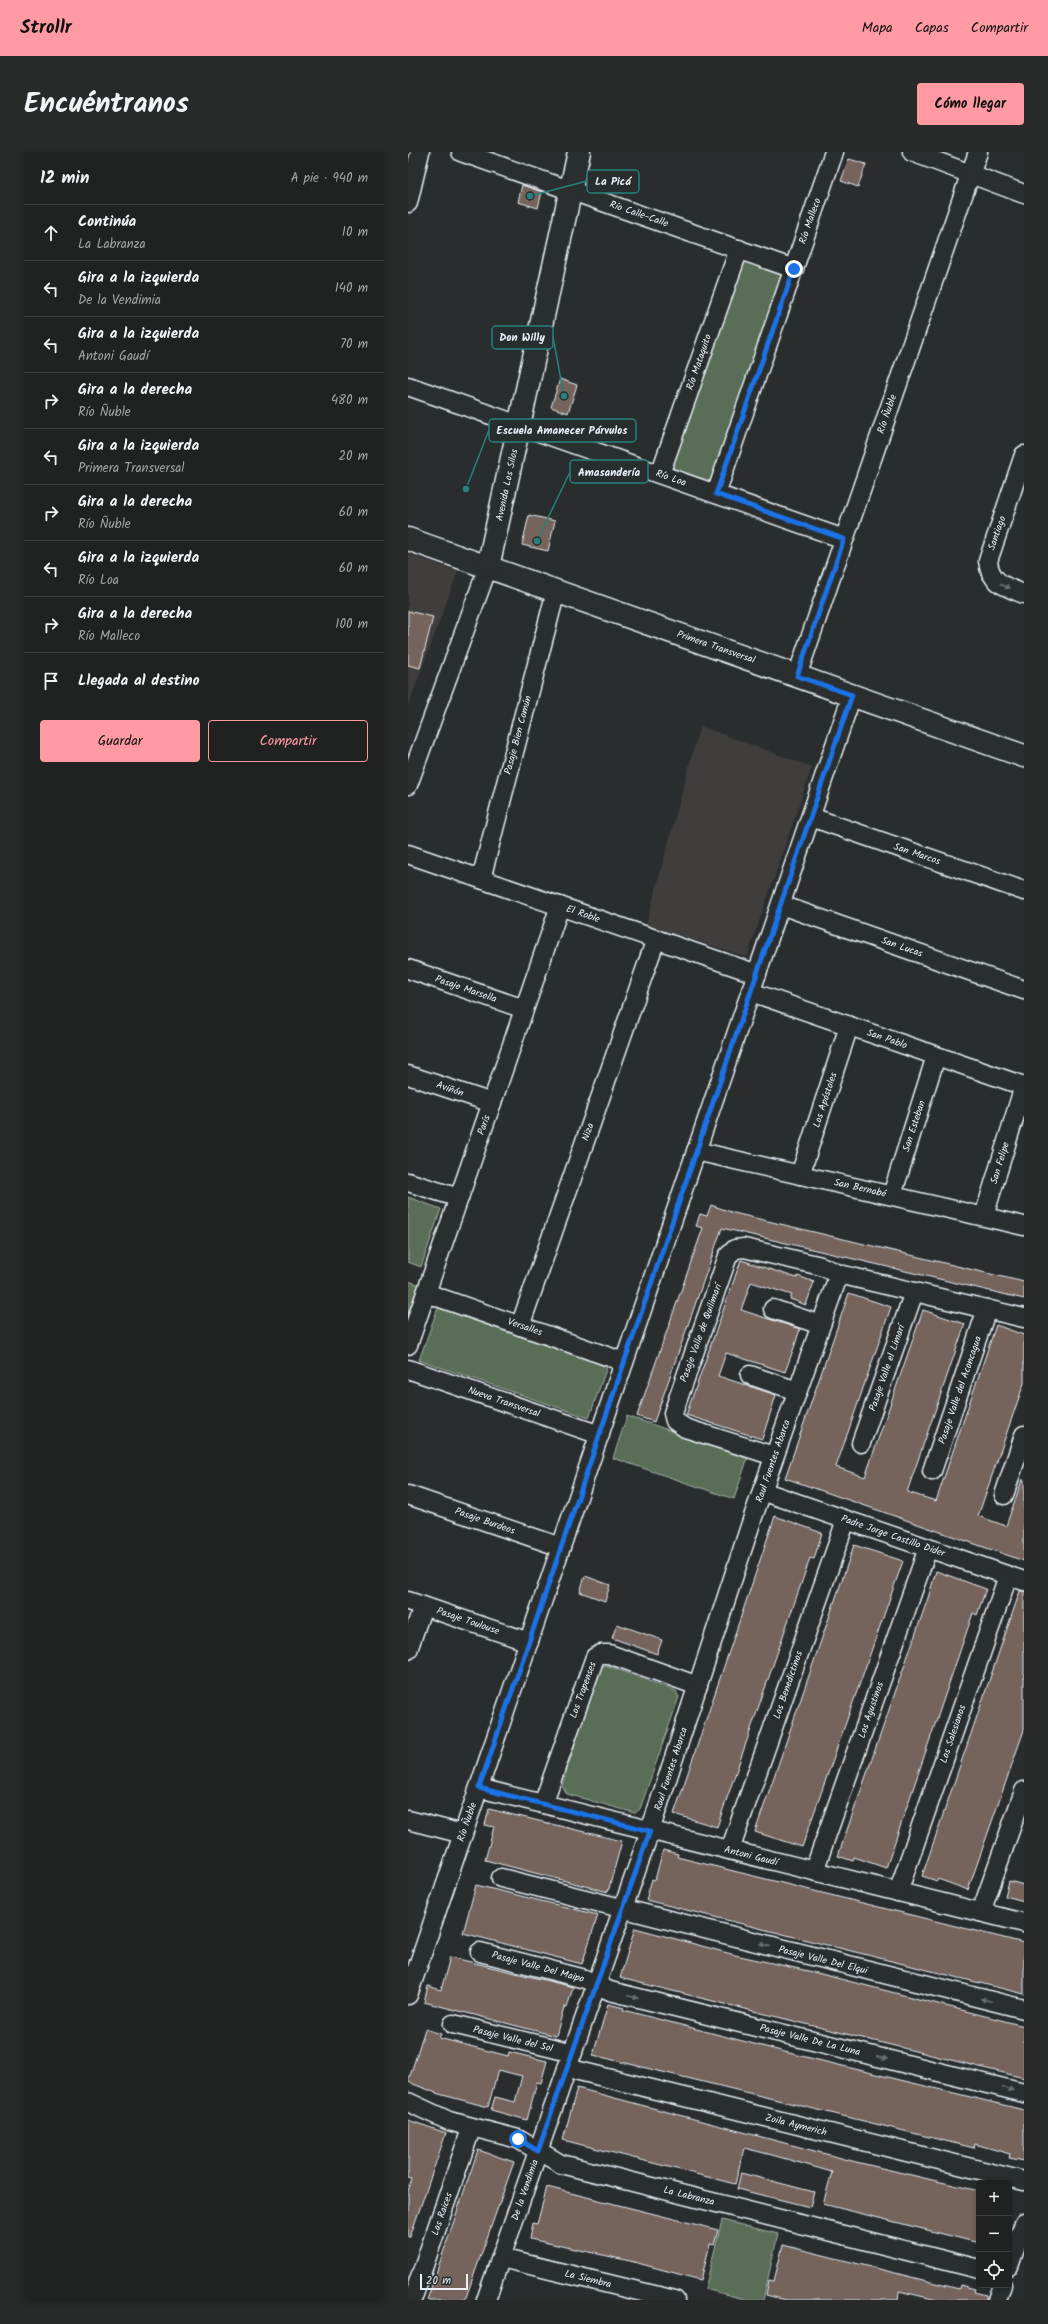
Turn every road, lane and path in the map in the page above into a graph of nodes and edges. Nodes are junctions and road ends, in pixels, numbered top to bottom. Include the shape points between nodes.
1 (420, 152) edge
2 (461, 152) edge
3 (579, 152) edge
4 (834, 152) edge
5 (912, 152) edge
6 (978, 152) edge
7 (971, 172) junction
8 (571, 190) junction
9 (1024, 194) edge
10 (408, 202) edge
11 (738, 249) junction
12 (794, 269) junction
13 (408, 386) edge
14 (520, 425) junction
15 (1024, 455) edge
16 (660, 474) junction
17 (716, 494) junction
18 (408, 539) edge
19 (844, 539) junction
20 (488, 567) junction
21 (556, 591) junction
22 (1024, 594) edge
23 (797, 676) junction
24 (852, 695) junction
25 (1024, 756) edge
26 (408, 785) edge
27 (811, 817) junction
28 (408, 854) edge
29 (481, 879) junction
30 (1024, 891) edge
31 (781, 905) junction
32 (560, 906) junction
33 (656, 939) junction
34 (408, 969) edge
35 (757, 974) junction
36 (1024, 990) edge
37 (751, 992) junction
38 (524, 1009) junction
39 (849, 1026) junction
40 (936, 1056) junction
41 (408, 1075) edge
42 (1024, 1086) edge
43 (492, 1103) junction
44 (696, 1151) junction
45 (800, 1175) junction
46 (408, 1182) edge
47 (892, 1195) junction
48 (459, 1198) junction
49 (984, 1216) junction
50 (1024, 1226) edge
51 (839, 1274) junction
52 (914, 1292) junction
53 (426, 1293) junction
54 (773, 1309) dead end
55 (987, 1309) junction
56 (1024, 1318) edge
57 (821, 1324) junction
58 (520, 1326) junction
59 (408, 1345) edge
60 (624, 1362) junction
61 (408, 1369) edge
62 (750, 1375) dead end
63 (798, 1391) junction
64 (600, 1435) junction
65 (1024, 1435) edge
66 (861, 1443) dead end
67 (774, 1456) junction
68 (932, 1471) dead end
69 (762, 1491) junction
70 (408, 1495) edge
71 (1004, 1495) dead end
72 (846, 1520) junction
73 (561, 1547) junction
74 (928, 1548) junction
75 (1016, 1579) edge
76 (415, 1603) edge
77 (529, 1642) junction
78 (408, 1650) edge
79 (698, 1686) junction
80 (479, 1788) junction
81 (1024, 1791) edge
82 (543, 1804) junction
83 (408, 1820) edge
84 (650, 1831) junction
85 (463, 1834) junction
86 (1017, 1835) edge
87 (730, 1850) junction
88 (814, 1871) junction
89 (501, 1878) dead end
90 (898, 1892) junction
91 (623, 1910) junction
92 (981, 1912) junction
93 (1024, 1923) edge
94 (480, 1952) dead end
95 (597, 1984) junction
96 (408, 1995) edge
97 (1024, 2010) edge
98 (453, 2024) dead end
99 (570, 2061) junction
100 (1024, 2093) edge
101 (408, 2102) edge
102 (471, 2129) junction
103 (538, 2151) junction
104 (1024, 2181) edge
105 (1024, 2223) edge
106 (1012, 2257) edge
107 (501, 2258) junction
108 (976, 2268) edge
109 (1001, 2288) edge
110 (412, 2300) edge
111 (486, 2300) edge
112 (675, 2300) edge
113 (997, 2300) edge

1 - 10 street
2 - 8 street, Río Calle-Calle
3 - 8 main road, Avenida Los Silos
4 - 12 street, Río Malleco
5 - 7 street
6 - 7 street, Río Ñuble
7 - 9 street
7 - 19 street, Río Ñuble
8 - 11 street, Río Calle-Calle
8 - 14 main road, Avenida Los Silos
11 - 12 street, Río Calle-Calle
11 - 16 street, Río Mataquito
12 - 17 street, Río Malleco
13 - 14 street, Río Loa
14 - 16 street, Río Loa
14 - 20 main road, Avenida Los Silos
15 -> 22 street, Santiago via 988,561 990,573 998,583
16 - 17 street, Río Loa
17 - 19 street, Río Loa
18 - 20 main road, Primera Transversal
19 - 23 street, Río Ñuble
20 - 21 main road, Primera Transversal
20 - 26 street, Avenida Los Silos
21 - 23 main road, Primera Transversal
21 - 29 street, Pasaje Bien Común
23 - 24 main road, Primera Transversal
24 - 25 main road, Primera Transversal
24 - 27 street, Río Ñuble
27 - 30 street, San Marcos
27 - 31 street, Río Ñuble
28 - 29 street, El Roble
29 - 32 street, El Roble
31 - 35 street, Río Ñuble
31 - 36 street, San Lucas
32 - 33 street, El Roble
32 - 38 street, París
33 - 35 street, El Roble
33 - 58 street, Niza
34 - 38 street, Pasaje Marsella
35 - 37 street, Río Ñuble
37 - 39 street, San Pablo
37 - 44 street, Río Ñuble
38 - 43 street, París
39 - 40 street, San Pablo
39 - 45 street, Los Apóstoles
40 - 42 street, San Pablo
40 - 47 street, San Esteban
41 - 43 street, Aviñón
42 - 49 street, San Felipe
43 - 48 street, París
44 - 45 street, San Bernabé
44 - 60 street, Río Ñuble
45 - 47 street, San Bernabé
46 - 48 street
47 - 49 street, San Bernabé
48 - 53 street, París
49 - 50 street, San Bernabé
51 - 52 street
51 - 57 street, Raul Fuentes Abarca
51 - 67 street, Pasaje Valle de Quilimarí via 821,1266 744,1248 731,1252 673,1410 674,1418 679,1425
52 - 55 street
52 - 66 street, Pasaje Valle el Limarí
53 - 58 street, Versalles
53 - 59 street, París
54 - 57 street
55 - 56 street
55 - 68 street, Pasaje Valle del Aconcagua
57 - 63 street, Raul Fuentes Abarca
58 - 60 street, Versalles
60 - 64 street, Río Ñuble
61 - 64 street, Nueva Transversal
62 - 63 street
63 - 67 street, Raul Fuentes Abarca
64 - 73 street, Río Ñuble
65 - 71 street
67 - 69 street, Raul Fuentes Abarca
69 - 72 street, Padre Jorge Castillo Dider
69 - 79 street, Raul Fuentes Abarca
70 - 73 street, Pasaje Burdeos
72 - 74 street, Padre Jorge Castillo Dider
72 - 87 street, Los Benedictinos
73 - 77 street, Río Ñuble
74 - 75 street, Padre Jorge Castillo Dider
74 - 88 street, Los Agustinos
75 - 90 street, Los Salesianos
76 - 77 street, Pasaje Toulouse
76 - 78 street
77 - 80 street, Río Ñuble
79 - 82 street, Los Trapenses via 609,1654 595,1657
79 - 84 street, Raul Fuentes Abarca
80 - 82 street, Antoni Gaudí
80 - 85 street, Río Ñuble
81 - 86 street
82 - 84 street, Antoni Gaudí
83 - 85 street
84 - 87 street, Antoni Gaudí
84 - 91 street, De la Vendimia
85 - 96 street, Río Ñuble
86 - 92 street
87 - 88 street, Antoni Gaudí
88 - 90 street, Antoni Gaudí
89 - 91 street
90 - 92 street, Antoni Gaudí
91 - 95 street, De la Vendimia
97 -> 91 street, Pasaje Valle Del Elqui
92 - 93 street, Antoni Gaudí
94 - 95 street, Pasaje Valle Del Maipo
95 - 99 street, De la Vendimia
95 -> 100 street, Pasaje Valle De La Luna via 610,1991
98 - 99 street, Pasaje Valle del Sol
99 - 103 street, De la Vendimia
99 - 104 street, Zoila Aymerich
101 - 102 street, La Labranza
102 - 103 street, La Labranza via 518,2139
102 - 110 street, Las Raices
103 - 107 street, De la Vendimia
103 - 108 street, La Labranza via 561,2164
105 - 106 street
107 - 111 street, De la Vendimia
107 - 112 street, La Siembra
109 - 113 street

